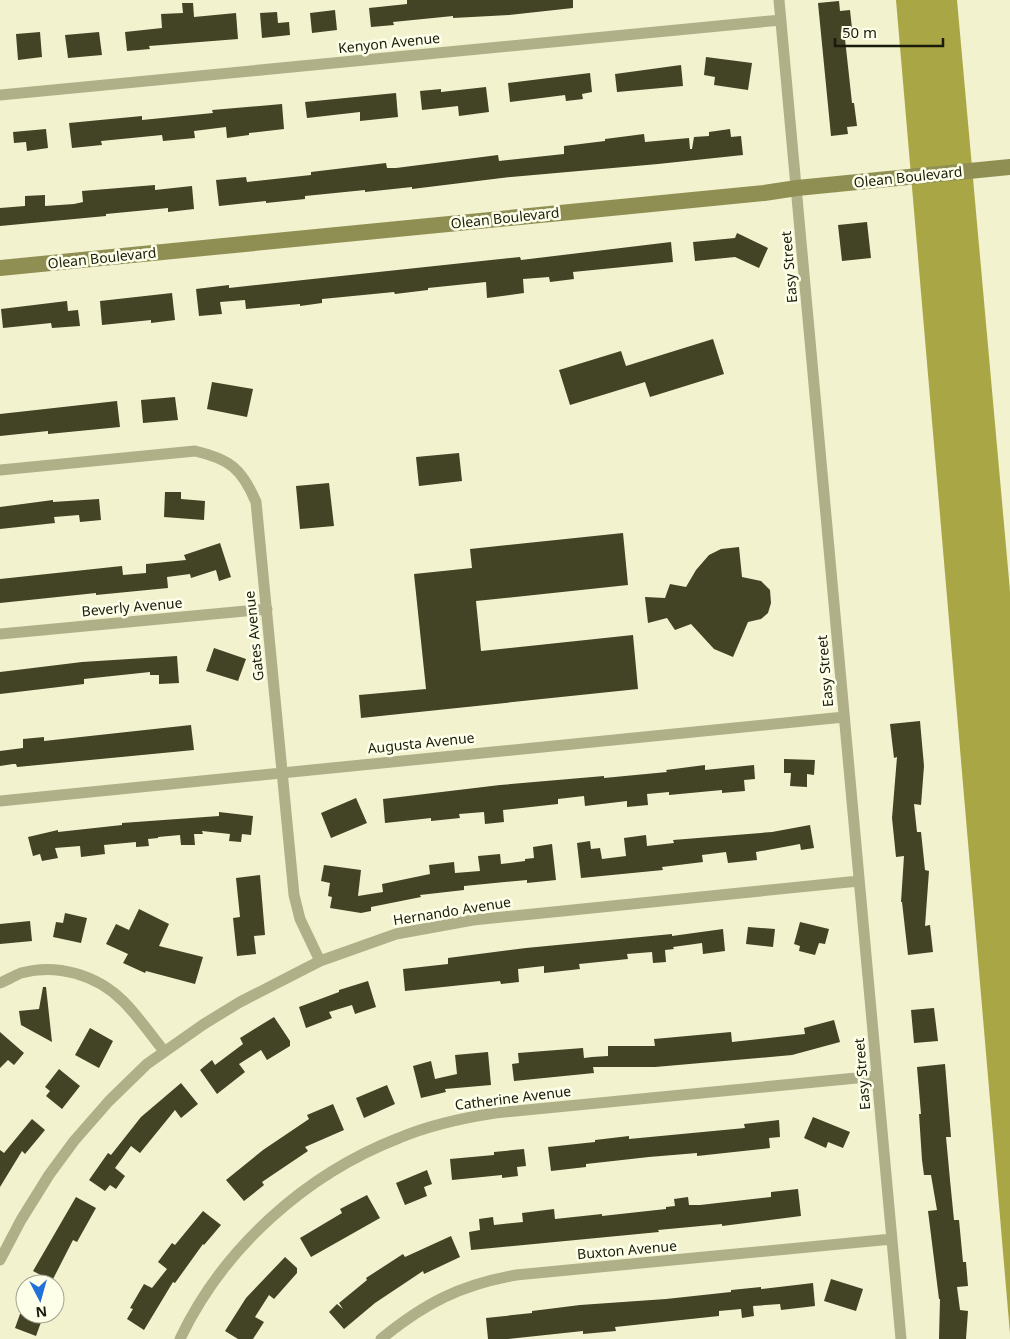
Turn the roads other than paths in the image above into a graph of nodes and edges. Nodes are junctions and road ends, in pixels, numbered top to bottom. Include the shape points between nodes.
1 (779, 0) edge
2 (781, 20) junction
3 (0, 95) edge
4 (1010, 167) edge
5 (797, 188) junction
6 (0, 268) edge
7 (0, 470) edge
8 (267, 609) junction
9 (0, 634) edge
10 (844, 717) junction
11 (283, 772) junction
12 (0, 801) edge
13 (859, 880) junction
14 (320, 961) junction
15 (0, 983) edge
16 (164, 1051) junction
17 (877, 1076) junction
18 (892, 1240) junction
19 (0, 1260) edge
20 (180, 1339) edge
21 (381, 1339) edge
22 (900, 1339) edge

1 - 2 street, Easy Street
2 - 3 street, Kenyon Avenue
2 - 5 street, Easy Street
4 - 5 street, Olean Boulevard
5 - 6 street, Olean Boulevard
5 - 10 street, Easy Street
7 - 8 street, Gates Avenue via 195,451 217,456 236,468 248,483 256,502
8 - 9 street, Beverly Avenue
8 - 11 street, Gates Avenue
10 - 11 street, Augusta Avenue
10 - 13 street, Easy Street
11 - 12 street, Augusta Avenue
11 - 14 street, Gates Avenue via 294,895 300,919
13 - 14 street, Hernando Avenue via 473,920 396,934
13 - 17 street, Easy Street
14 - 16 street, Hernando Avenue via 240,1002
15 - 16 street via 21,974 48,969 77,973 103,984 123,1001
16 - 19 street, Hernando Avenue via 109,1101 74,1141 21,1220
17 - 18 street, Easy Street
17 - 20 street, Catherine Avenue via 495,1113 446,1122 398,1138 365,1152 328,1174 261,1227 206,1293
18 - 21 street, Buxton Avenue via 491,1280 431,1303
18 - 22 street, Easy Street

